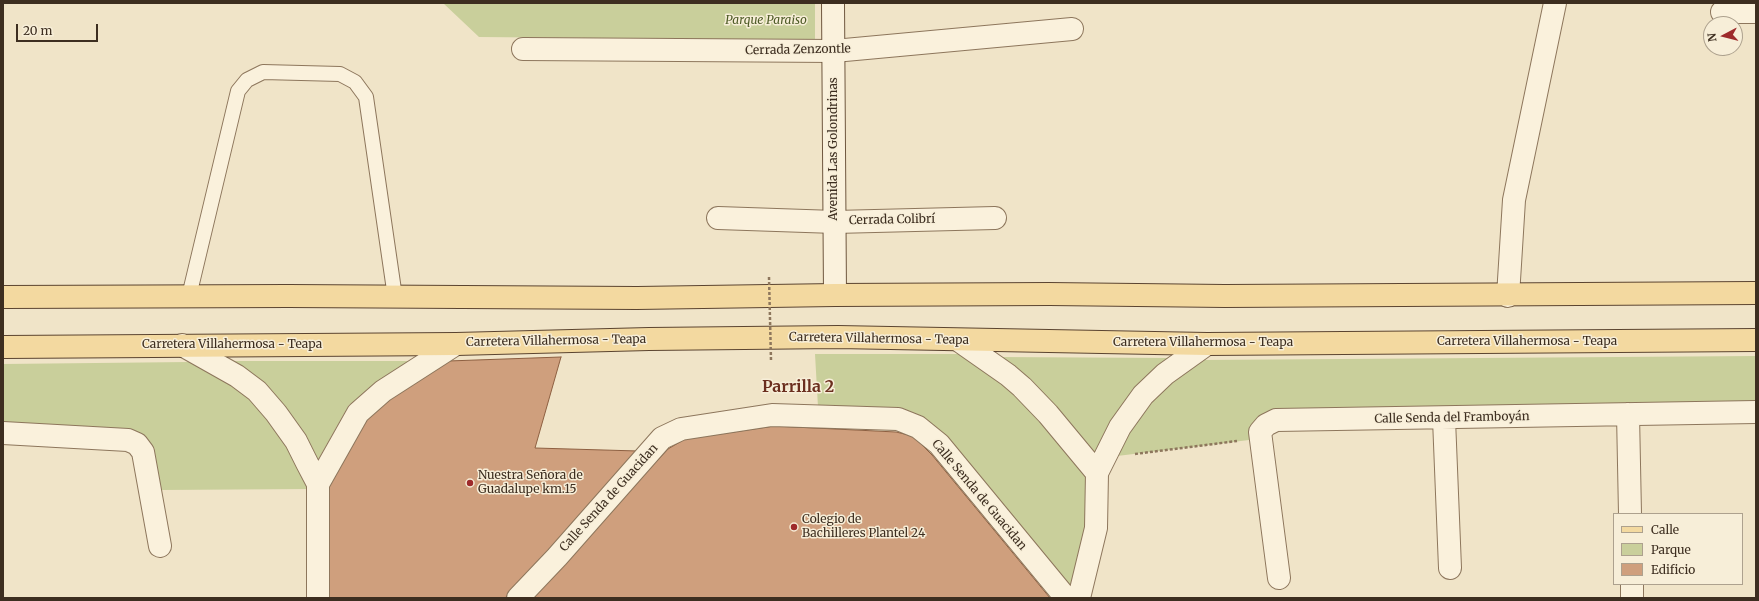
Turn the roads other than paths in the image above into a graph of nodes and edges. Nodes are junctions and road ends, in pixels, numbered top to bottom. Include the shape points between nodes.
1 (834, 3) edge
2 (1555, 3) edge
3 (1722, 12) dead end
4 (1756, 12) edge
5 (1072, 29) dead end
6 (523, 49) dead end
7 (834, 51) junction
8 (718, 218) dead end
9 (995, 218) dead end
10 (835, 222) junction
11 (1756, 293) edge
12 (835, 295) junction
13 (188, 296) junction
14 (1508, 296) junction
15 (3, 297) edge
16 (395, 297) junction
17 (958, 340) junction
18 (1756, 340) edge
19 (456, 344) junction
20 (1208, 344) junction
21 (182, 345) junction
22 (3, 348) edge
23 (1756, 412) edge
24 (1628, 414) junction
25 (1444, 419) junction
26 (3, 433) edge
27 (1101, 465) junction
28 (318, 484) junction
29 (1630, 513) edge
30 (160, 546) dead end
31 (1450, 568) dead end
32 (1279, 578) dead end
33 (1632, 585) edge
34 (318, 598) edge
35 (518, 598) edge
36 (1066, 598) edge
37 (1079, 598) edge
38 (1632, 598) edge

1 - 7 street, Avenida Las Golondrinas
2 - 14 street via 1514,200
3 - 4 street
5 - 7 street, Cerrada Zenzontle
6 - 7 street, Cerrada Zenzontle
7 - 10 street, Avenida Las Golondrinas
8 - 10 street, Cerrada Colibrí
9 - 10 street, Cerrada Colibrí
10 - 12 street, Avenida Las Golondrinas
11 - 14 main road
12 - 14 main road
12 - 16 main road via 638,298
13 - 15 main road
13 - 16 main road
13 - 16 lane via 238,92 247,80 263,72 340,74 355,82 366,97
17 - 19 main road, Carretera Villahermosa - Teapa via 649,339
17 - 20 main road, Carretera Villahermosa - Teapa
17 - 27 street via 1022,387
18 - 20 main road, Carretera Villahermosa - Teapa
19 - 21 main road, Carretera Villahermosa - Teapa
19 - 28 street via 383,392 358,413
20 - 27 street via 1165,374 1143,395 1120,427
21 - 22 main road, Carretera Villahermosa - Teapa
21 - 28 street via 237,376 257,391 276,412 296,441
23 - 24 street, Calle Senda del Framboyán
24 - 25 street, Calle Senda del Framboyán
24 - 29 street
25 - 31 street
25 - 32 street, Calle Senda del Framboyán via 1276,420 1266,425 1260,432
26 - 30 street via 128,440 137,444 143,452
27 - 37 street via 1096,528
28 - 34 street
33 - 38 street
35 - 36 street, Calle Senda de Guacidan via 662,438 681,429 772,415 898,419 918,427 939,444

